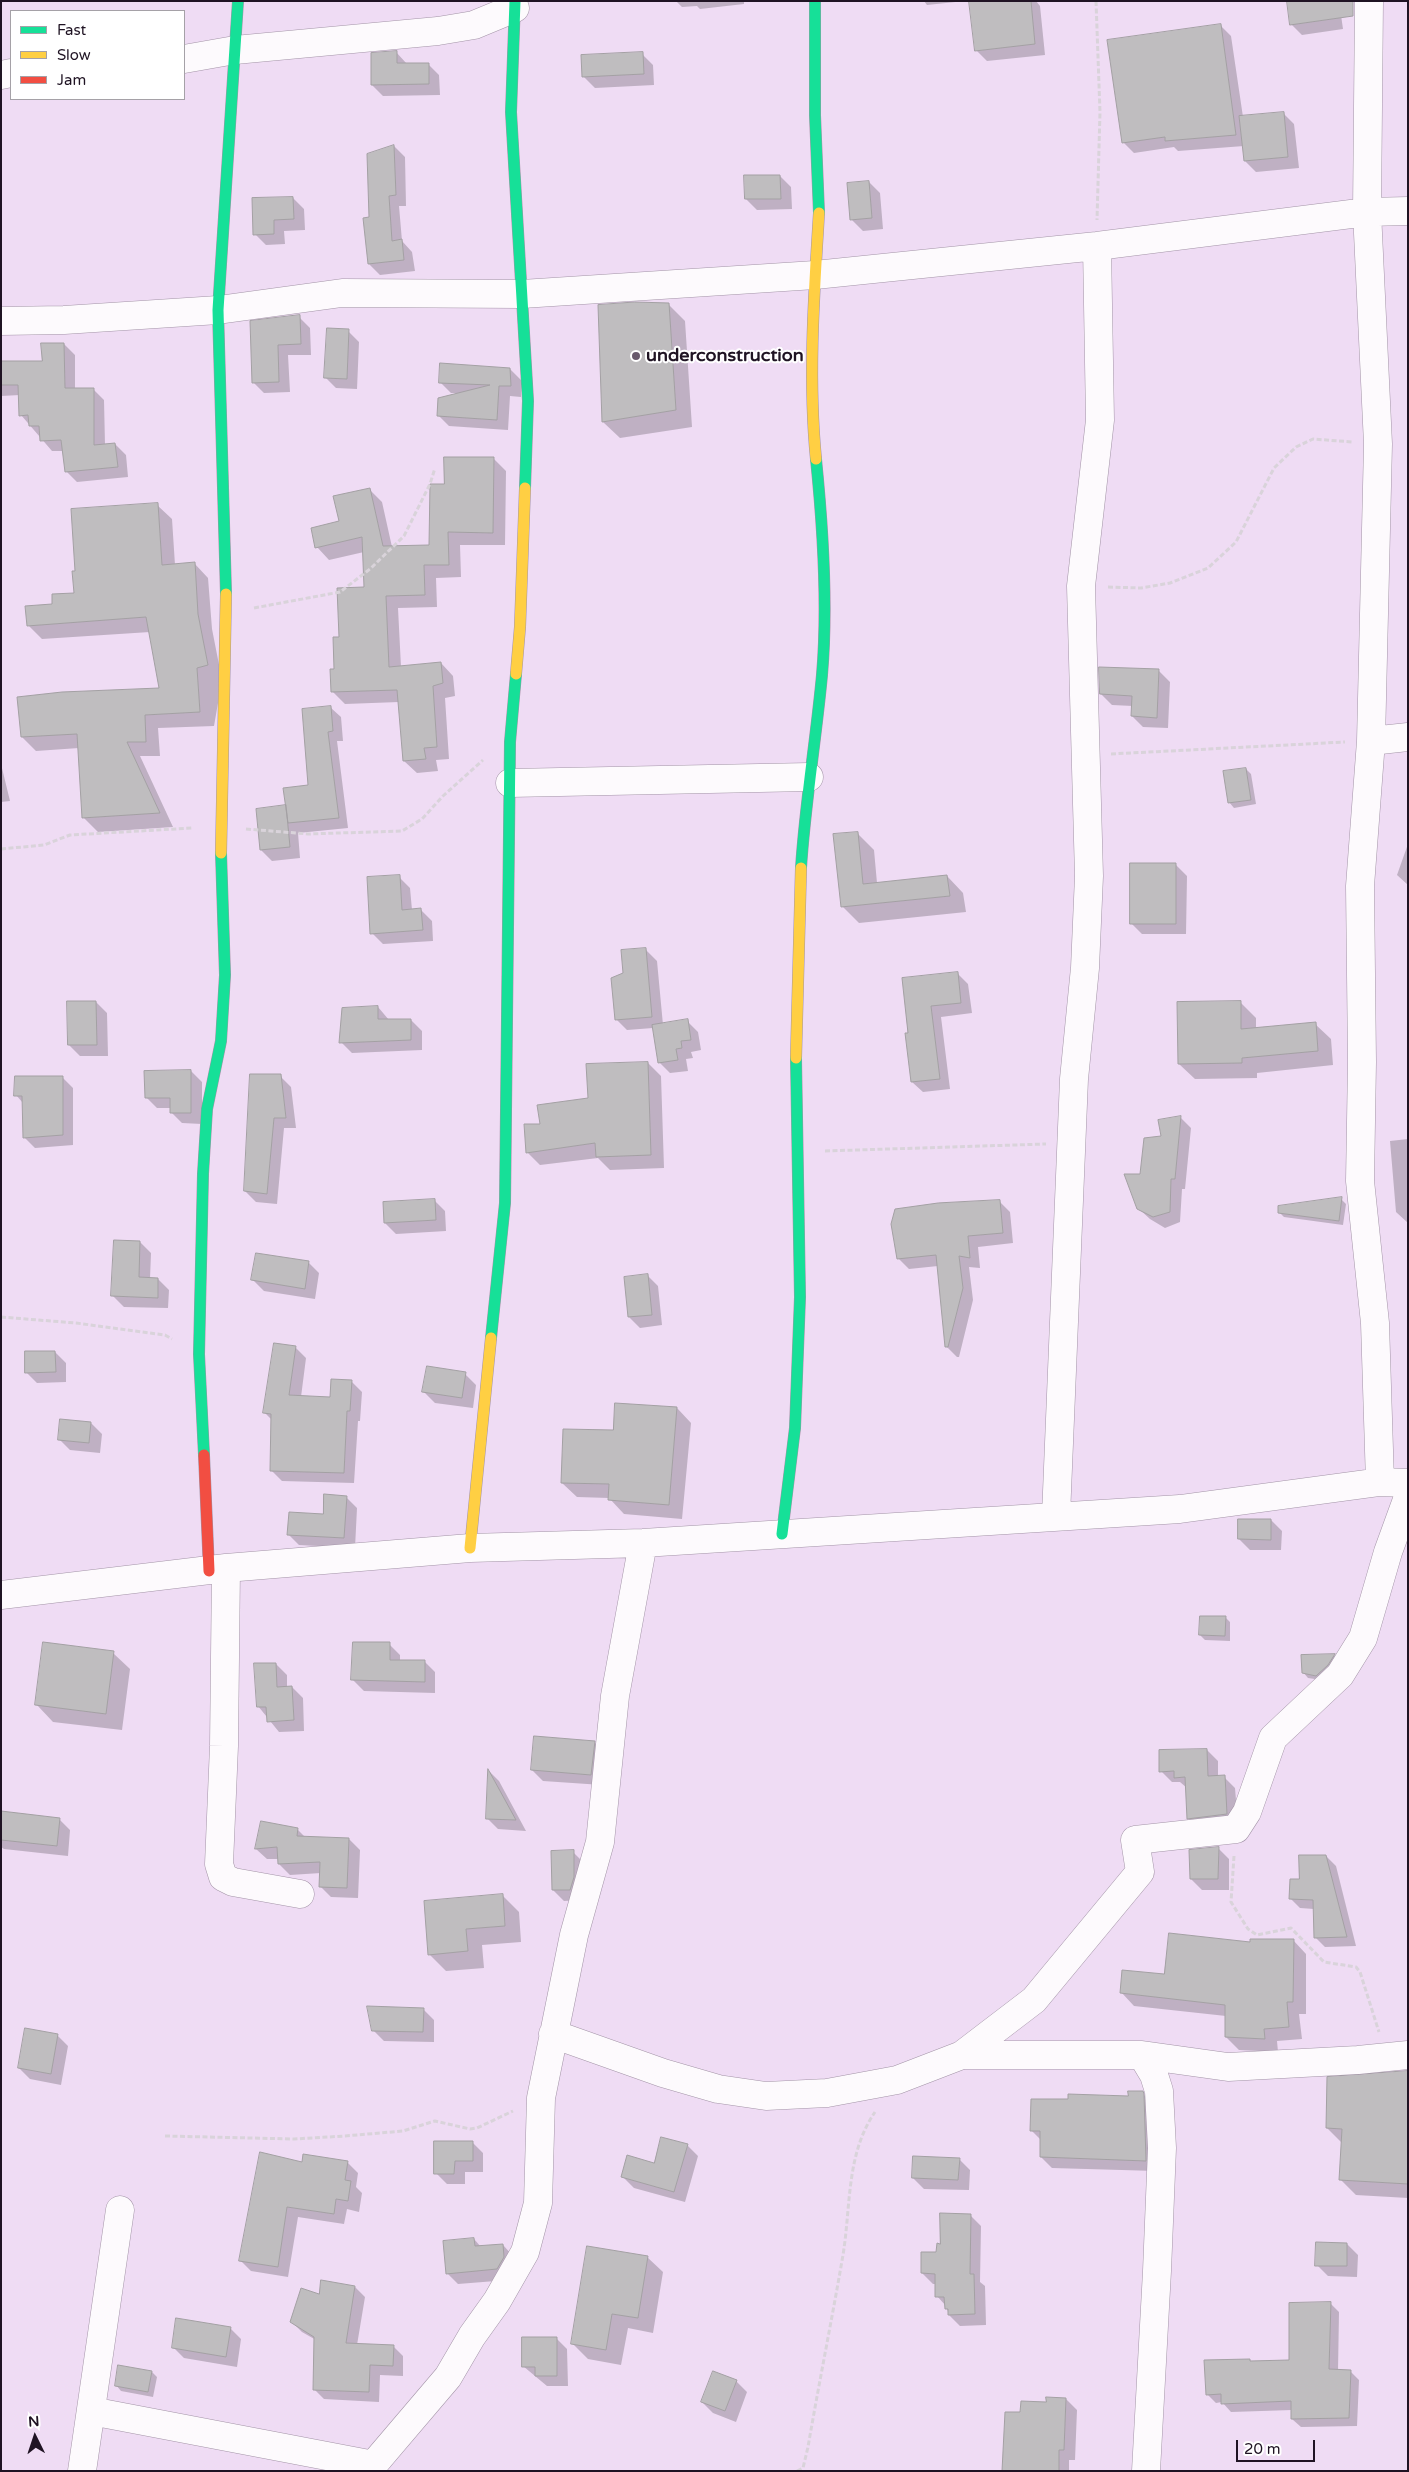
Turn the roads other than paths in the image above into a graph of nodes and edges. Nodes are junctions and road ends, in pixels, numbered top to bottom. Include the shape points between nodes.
1 (238, 1) edge
2 (815, 1) edge
3 (1369, 1) edge
4 (515, 5) edge
5 (235, 50) junction
6 (185, 59) edge
7 (1366, 212) junction
8 (1408, 212) edge
9 (1097, 246) junction
10 (815, 274) junction
11 (522, 294) junction
12 (218, 310) junction
13 (1, 320) edge
14 (1408, 737) edge
15 (1370, 741) junction
16 (809, 777) junction
17 (510, 783) junction
18 (1380, 1482) junction
19 (1408, 1483) edge
20 (1408, 1497) edge
21 (1056, 1516) junction
22 (782, 1534) junction
23 (643, 1543) junction
24 (470, 1548) junction
25 (217, 1569) junction
26 (1, 1595) edge
27 (300, 1894) dead end
28 (553, 2034) junction
29 (962, 2055) junction
30 (1142, 2055) junction
31 (1408, 2055) edge
32 (120, 2210) dead end
33 (91, 2411) junction
34 (371, 2468) edge
35 (82, 2471) edge
36 (1146, 2471) edge

1 - 5 street
2 - 10 street via 815,115 820,198
3 - 7 street
4 - 5 street via 474,25 438,31
4 - 11 street via 511,112
5 - 6 street
5 - 12 street
7 - 8 street
7 - 9 street
7 - 15 street via 1378,444
9 - 10 street
9 - 21 street via 1100,420 1081,586 1088,917 1074,1080
10 - 11 street
10 - 16 street via 812,416 823,526 823,600 822,674
11 - 12 street via 342,293
11 - 17 street via 528,400 520,626 510,742
12 - 13 street via 64,320
12 - 25 street via 227,613 220,828 225,975 221,1041 207,1109 199,1354
14 - 15 street
15 - 18 street via 1360,886 1360,1181 1375,1323
16 - 17 street
16 - 22 street via 799,917 796,1073 800,1297 796,1428
17 - 24 street via 504,1203
18 - 19 street
18 - 21 street via 1180,1509
20 - 29 street via 1363,1638 1340,1675 1273,1738 1247,1812 1236,1828 1135,1840 1140,1872 1034,2000
21 - 22 street
22 - 23 street
23 - 24 street
23 - 28 street via 615,1696 600,1842 574,1935
24 - 25 street
25 - 26 street
25 - 27 street via 224,1746 219,1864 223,1878 233,1882
28 - 29 street via 663,2074 718,2089 766,2096 827,2093 897,2080
28 - 34 street via 541,2098 538,2203 525,2252 448,2377
29 - 30 street
30 - 31 street via 1228,2067
30 - 36 street via 1159,2091 1162,2148
32 - 33 street
33 - 34 street
33 - 35 street

